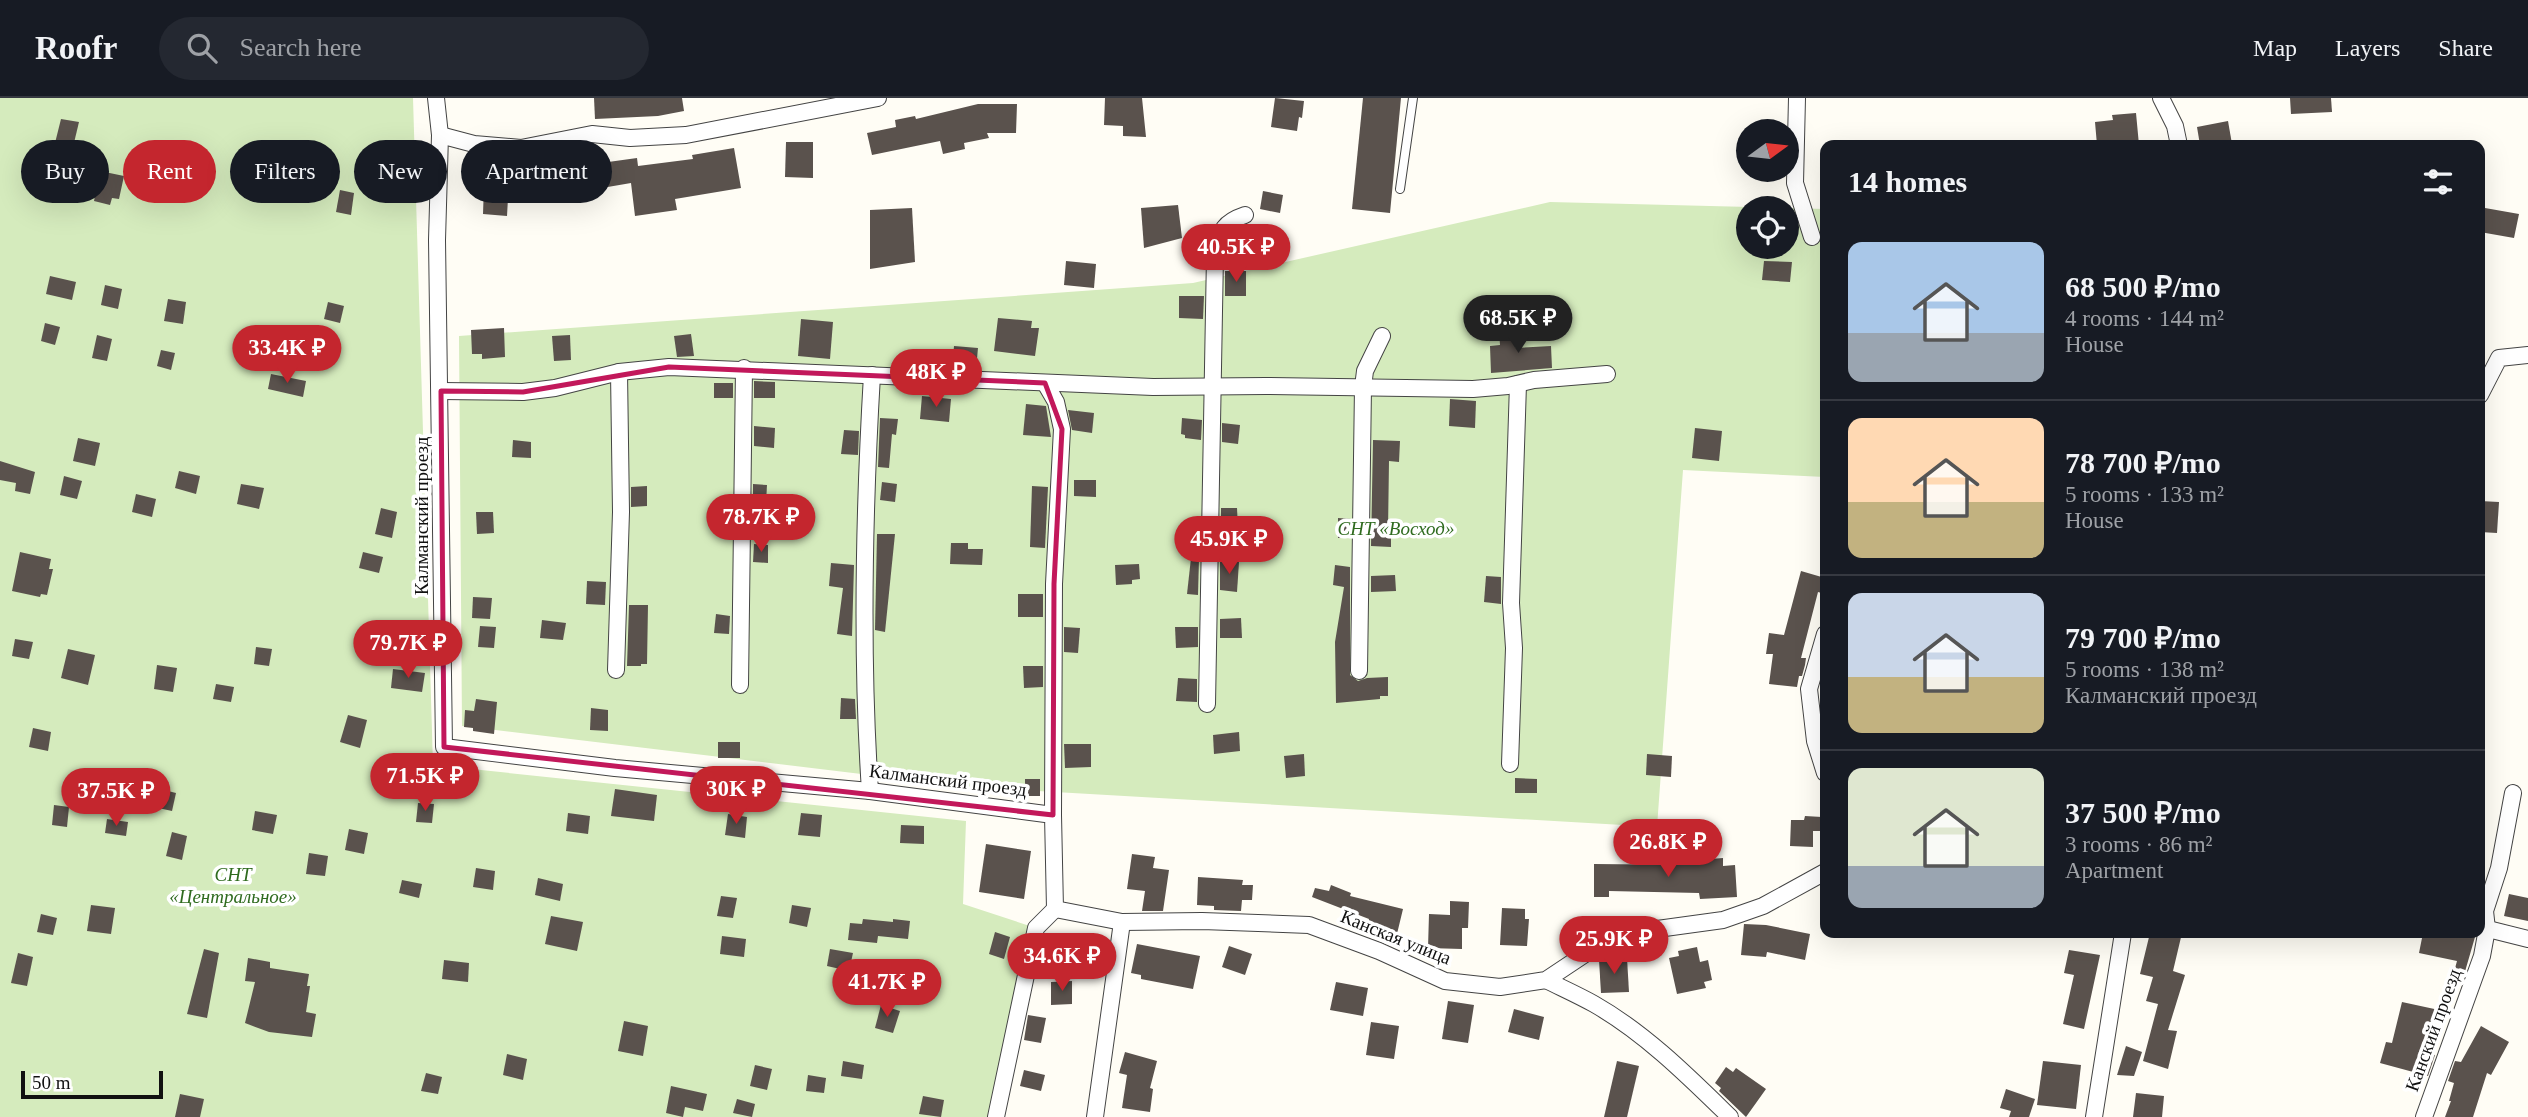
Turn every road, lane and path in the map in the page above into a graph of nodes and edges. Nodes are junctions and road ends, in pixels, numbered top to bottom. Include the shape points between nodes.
1 (436, 98) edge
2 (878, 98) edge
3 (1413, 98) edge
4 (1797, 98) edge
5 (2161, 98) edge
6 (440, 135) junction
7 (2178, 140) edge
8 (1399, 189) dead end
9 (1245, 215) dead end
10 (1812, 237) dead end
11 (1382, 336) dead end
12 (2528, 355) edge
13 (744, 368) junction
14 (619, 372) junction
15 (1607, 374) dead end
16 (872, 375) junction
17 (1045, 383) junction
18 (1518, 384) junction
19 (2485, 385) edge
20 (1214, 386) junction
21 (1363, 387) junction
22 (441, 391) junction
23 (1820, 651) edge
24 (617, 670) dead end
25 (1359, 671) dead end
26 (740, 685) dead end
27 (1207, 704) dead end
28 (1820, 757) edge
29 (1510, 764) dead end
30 (870, 791) junction
31 (2513, 793) dead end
32 (1053, 815) junction
33 (1820, 875) edge
34 (1055, 909) junction
35 (2485, 911) edge
36 (1122, 922) junction
37 (2485, 929) edge
38 (2122, 938) edge
39 (2483, 938) edge
40 (2528, 940) edge
41 (1546, 980) junction
42 (996, 1117) edge
43 (1094, 1117) edge
44 (1730, 1117) edge
45 (2094, 1117) edge
46 (2424, 1117) edge

1 - 6 street, Калманский проезд
2 - 6 street via 686,135 631,138 592,134 521,148
3 - 8 lane
4 - 10 street via 1795,183
5 - 7 street
6 - 22 street, Калманский проезд
9 - 20 street via 1229,220 1215,255
11 - 21 street via 1365,371
12 - 19 street via 2499,358
13 - 14 street
13 - 16 street
13 - 26 street
14 - 22 street via 523,392
14 - 24 street
15 - 18 street
16 - 17 street
16 - 30 street via 867,491
17 - 20 street
17 - 32 street via 1056,402 1062,429 1054,584
18 - 21 street via 1473,389
18 - 29 street
20 - 21 street
20 - 27 street
21 - 25 street
22 - 30 street, Калманский проезд via 444,747
23 - 28 street via 1809,689
30 - 32 street, Калманский проезд
31 - 35 street, Канский проезд via 2499,868
32 - 34 street
33 - 41 street, Канская улица via 1763,906 1723,920 1621,934
34 - 36 street
34 - 42 street via 1036,928
36 - 41 street, Канская улица via 1309,925 1445,981 1500,987
36 - 43 street
37 - 40 street
38 - 45 street
39 - 46 street, Канский проезд via 2482,956
41 - 44 street via 1596,1005 1643,1039

